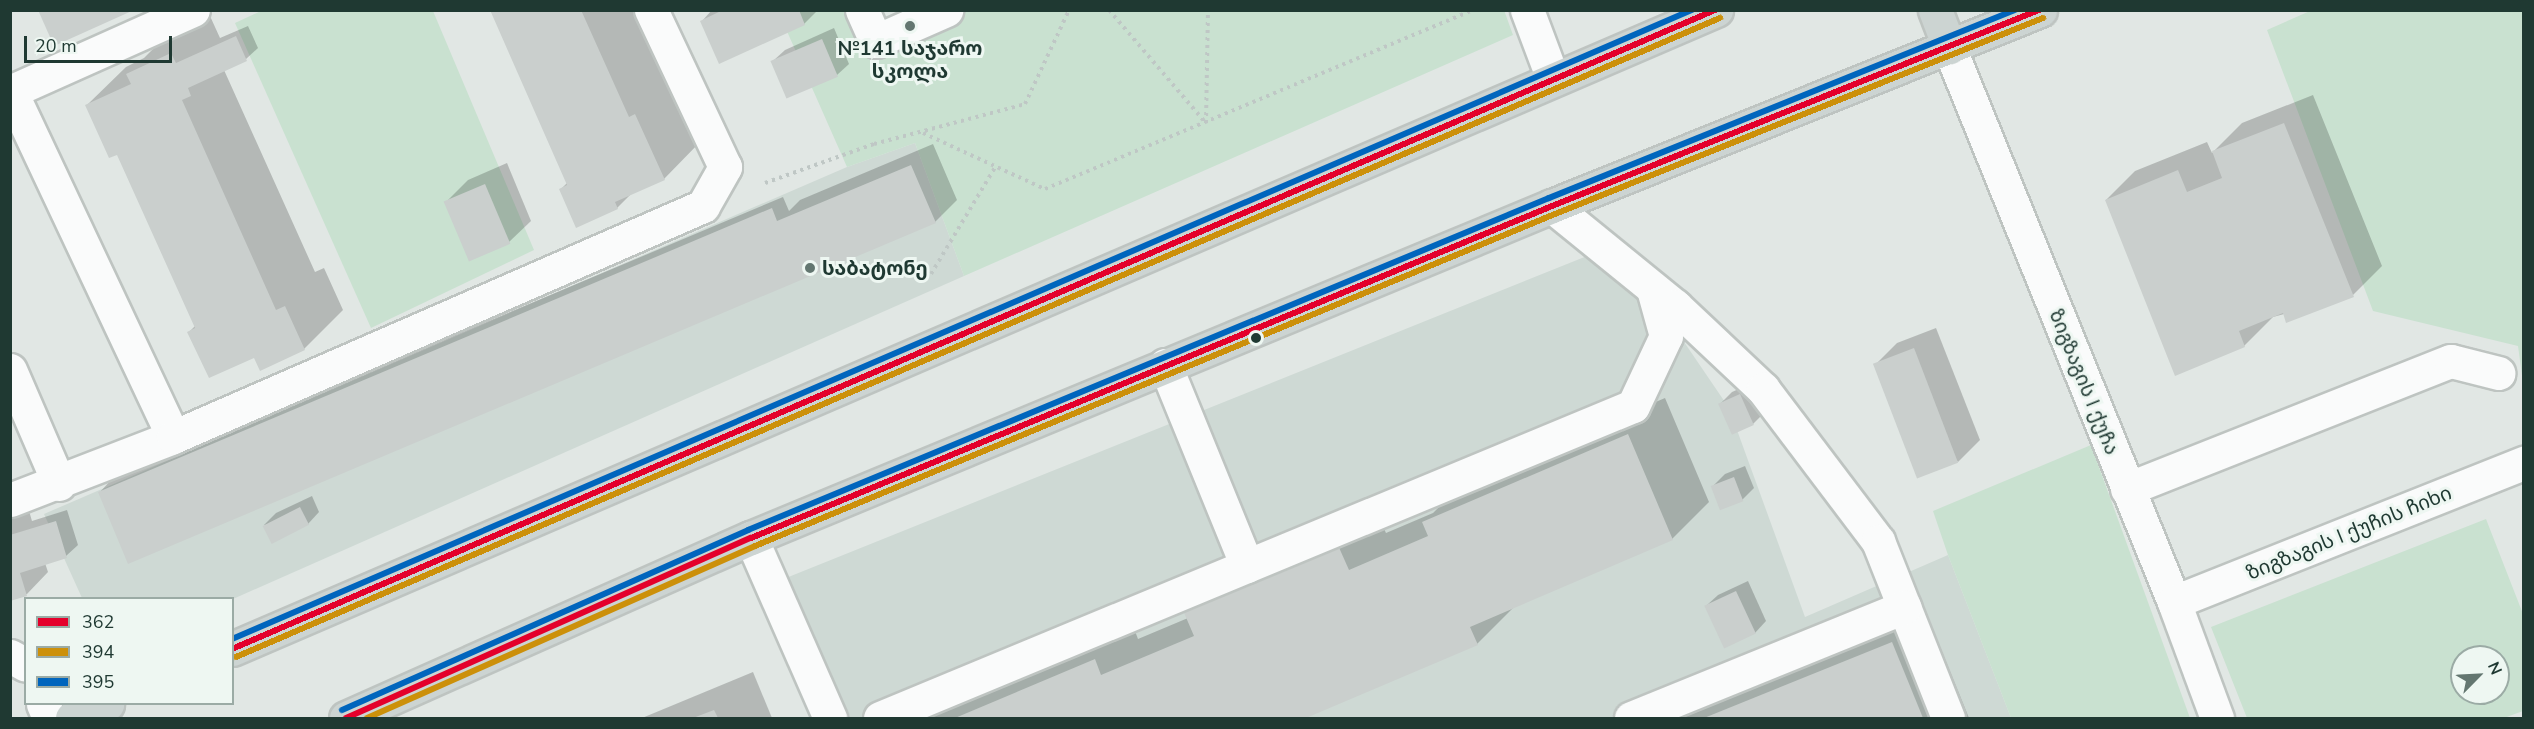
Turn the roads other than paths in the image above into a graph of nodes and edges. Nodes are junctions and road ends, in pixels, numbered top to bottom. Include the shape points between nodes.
1 (193, 10) edge
2 (651, 10) edge
3 (862, 10) edge
4 (946, 10) edge
5 (1527, 10) edge
6 (1716, 10) edge
7 (1935, 10) edge
8 (2040, 10) edge
9 (1949, 47) junction
10 (1553, 79) junction
11 (12, 90) edge
12 (1552, 206) junction
13 (1653, 289) junction
14 (1165, 365) junction
15 (10, 370) edge
16 (2498, 373) dead end
17 (173, 437) junction
18 (2523, 463) edge
19 (59, 484) junction
20 (2127, 489) junction
21 (10, 500) edge
22 (751, 538) junction
23 (1247, 566) junction
24 (2174, 602) junction
25 (1904, 607) junction
26 (234, 648) edge
27 (10, 656) edge
28 (24, 664) edge
29 (104, 705) edge
30 (72, 718) edge
31 (346, 718) edge
32 (830, 718) edge
33 (880, 718) edge
34 (1631, 718) edge
35 (1948, 718) edge
36 (2217, 718) edge

1 - 11 street
2 - 17 street via 725,167 703,206
3 - 4 street via 876,41
5 - 10 street
6 - 10 main road
7 - 9 main road
8 - 9 main road
9 - 12 main road
9 - 20 street, ზიგზაგის I ქუჩა
10 - 26 main road
11 - 17 street
12 - 13 street
12 - 14 main road
13 - 23 street via 1666,336 1633,406
13 - 25 street via 1763,389 1878,541
14 - 22 main road
14 - 23 street
15 - 19 street
16 - 20 street via 2451,361
17 - 19 street
18 - 24 street, ზიგზაგის I ქუჩის ჩიხი
19 - 21 street
20 - 24 street, ზიგზაგის I ქუჩა
22 - 31 main road
22 - 32 street
23 - 33 street
24 - 36 street, ზიგზაგის I ქუჩა
25 - 34 street
25 - 35 street
27 - 28 street
29 - 30 main road

